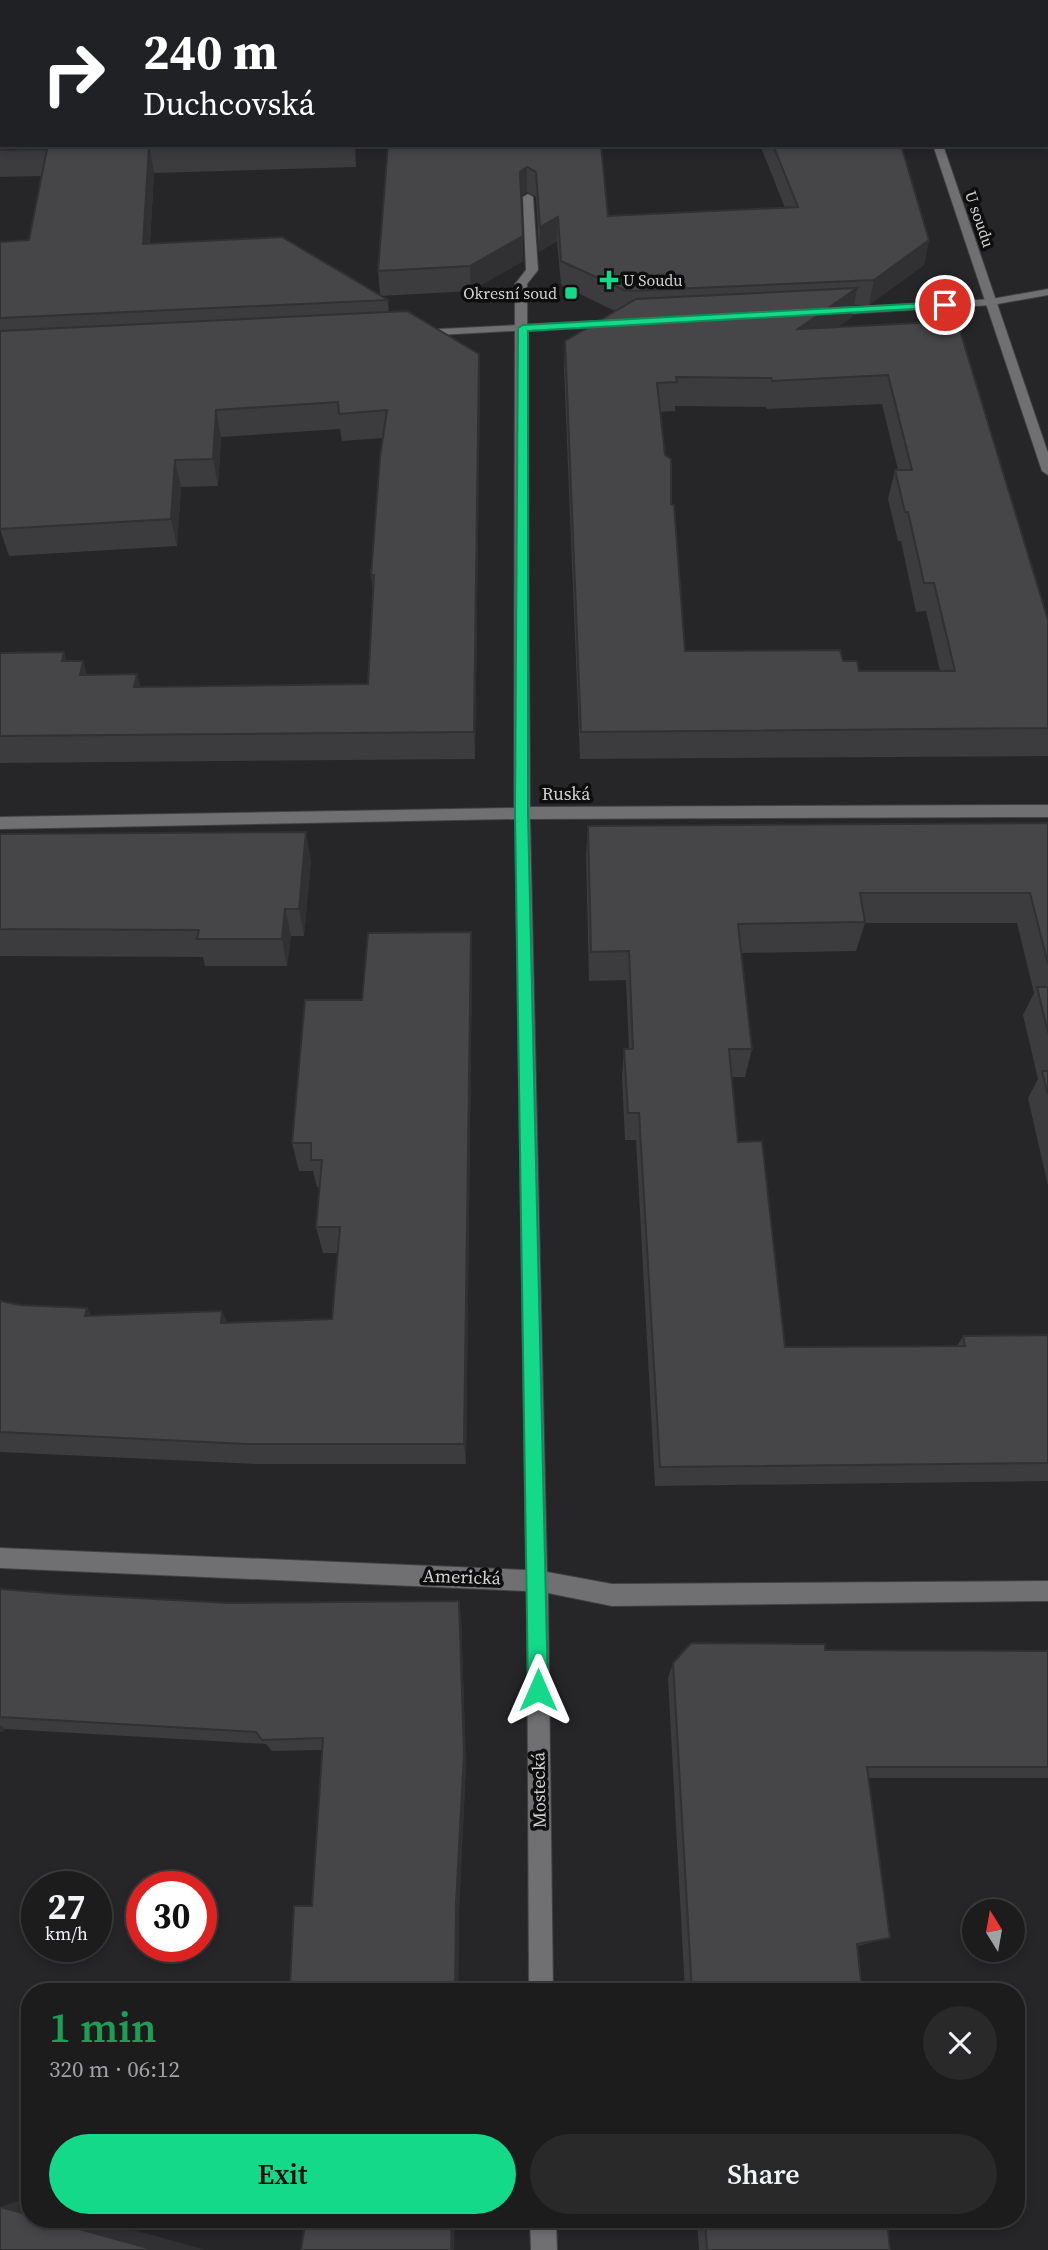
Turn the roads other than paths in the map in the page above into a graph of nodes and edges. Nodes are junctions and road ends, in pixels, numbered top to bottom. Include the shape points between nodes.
1 (939, 147) edge
2 (528, 197) edge
3 (1048, 292) edge
4 (992, 302) junction
5 (817, 313) edge
6 (624, 323) edge
7 (523, 328) junction
8 (401, 334) edge
9 (1048, 471) edge
10 (1048, 811) edge
11 (522, 813) junction
12 (0, 823) edge
13 (0, 1558) edge
14 (537, 1581) junction
15 (1048, 1591) edge
16 (541, 1983) edge
17 (543, 2228) edge
18 (544, 2250) edge

1 - 4 street, U soudu
2 - 7 street, Mostecká via 532,271 521,284
3 - 4 street
4 - 5 street
4 - 9 street, U soudu
6 - 7 street
7 - 8 street
7 - 11 street, Mostecká
10 - 11 street, Ruská
11 - 12 street, Ruská
11 - 14 street, Mostecká
13 - 14 street, Americká
14 - 15 street, Americká via 612,1595
14 - 16 street, Mostecká
17 - 18 street

